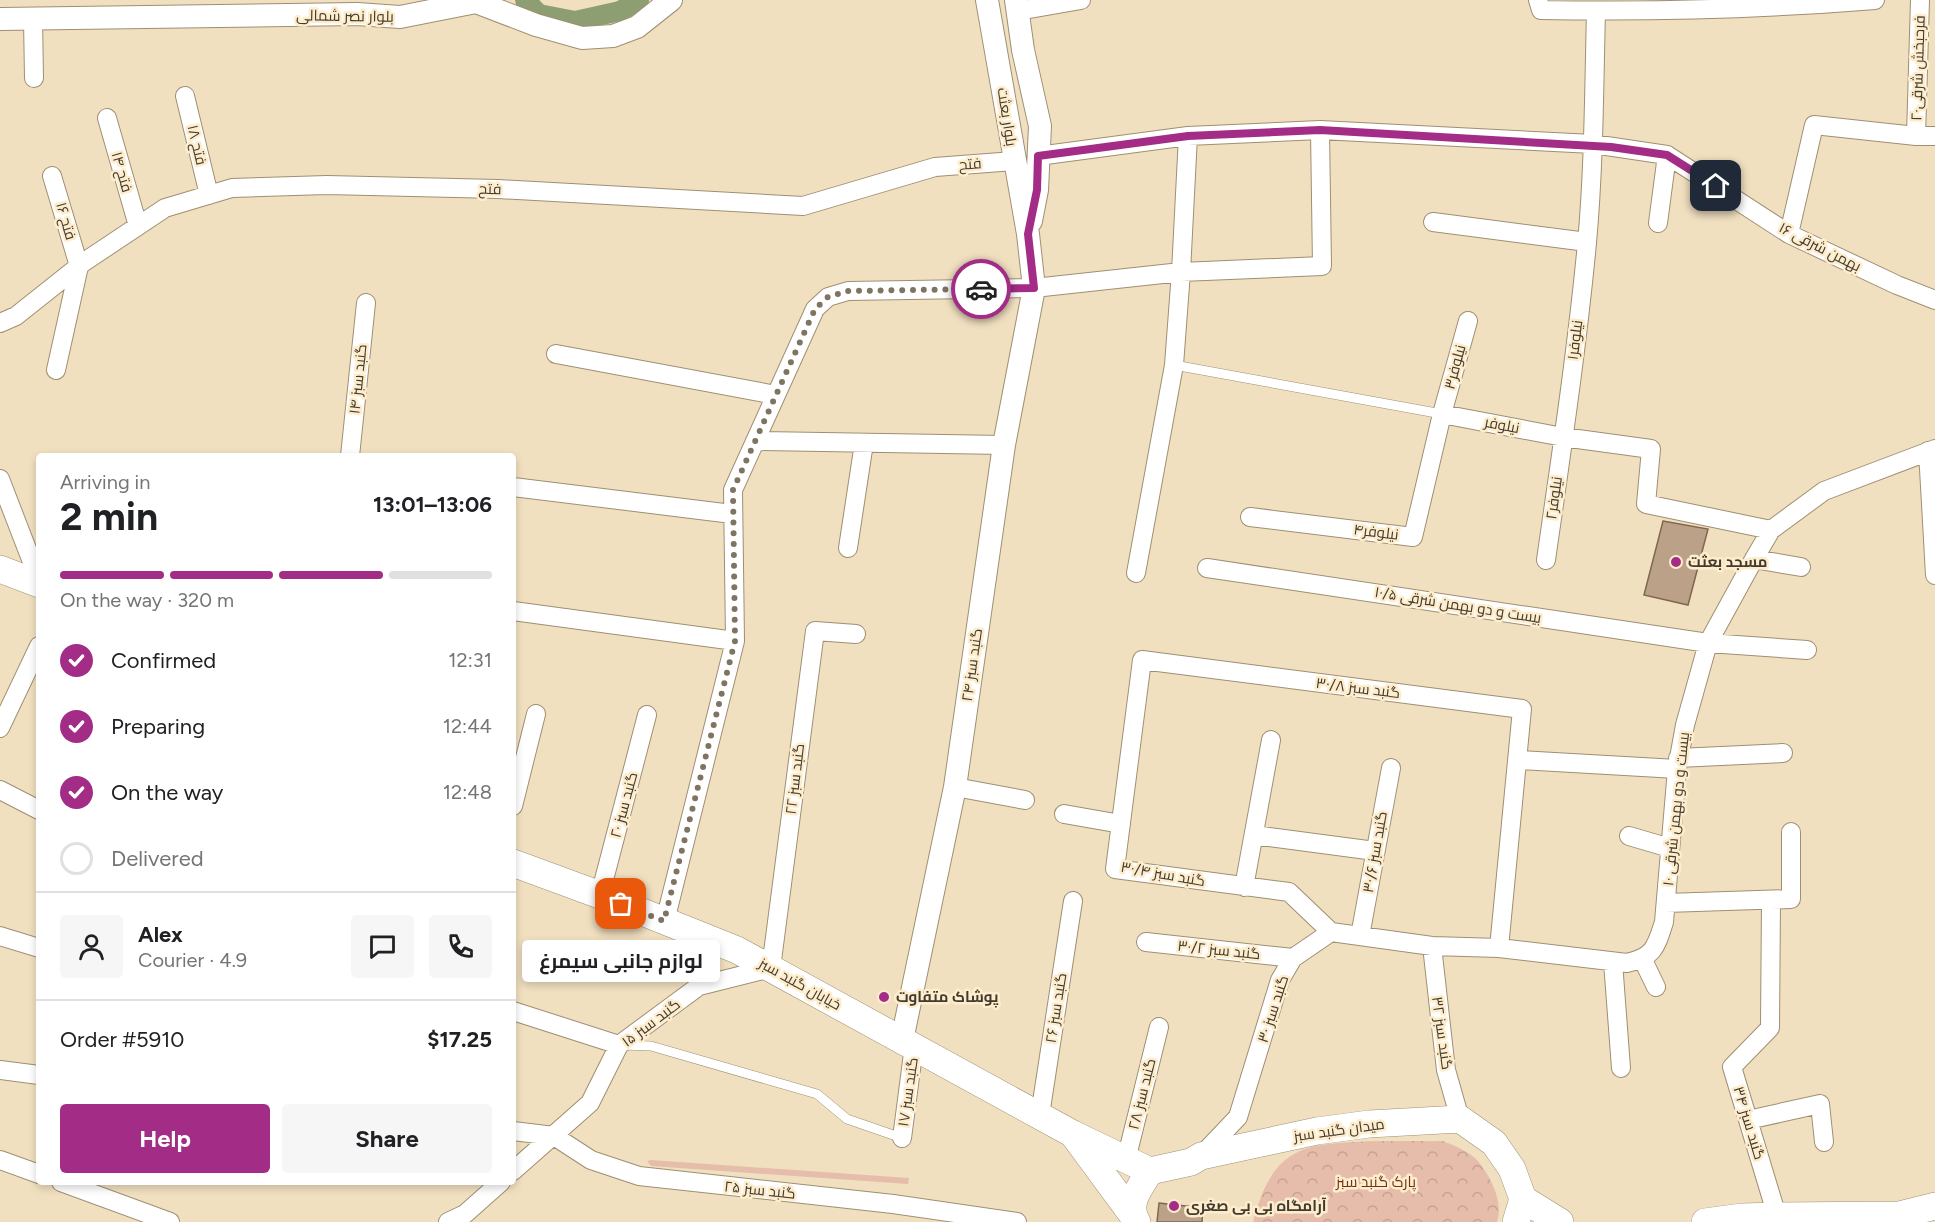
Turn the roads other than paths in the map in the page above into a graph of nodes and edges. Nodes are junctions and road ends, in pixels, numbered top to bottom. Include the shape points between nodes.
1 (671, 0) edge
2 (987, 0) edge
3 (1081, 0) edge
4 (1875, 0) edge
5 (1920, 0) edge
6 (1793, 3) edge
7 (1540, 5) edge
8 (1017, 6) edge
9 (1596, 11) junction
10 (33, 19) junction
11 (0, 20) edge
12 (34, 78) dead end
13 (185, 96) dead end
14 (107, 118) dead end
15 (1320, 130) junction
16 (1188, 136) junction
17 (1916, 136) junction
18 (1935, 136) edge
19 (1593, 144) junction
20 (1667, 155) junction
21 (1038, 156) junction
22 (1014, 161) junction
23 (52, 176) dead end
24 (208, 195) junction
25 (1433, 222) dead end
26 (1658, 223) dead end
27 (138, 226) junction
28 (1028, 234) junction
29 (1789, 234) junction
30 (1587, 242) junction
31 (79, 266) junction
32 (1181, 272) junction
33 (1034, 288) junction
34 (1935, 300) edge
35 (366, 303) dead end
36 (1468, 321) dead end
37 (0, 323) edge
38 (556, 354) dead end
39 (1174, 365) junction
40 (56, 370) dead end
41 (776, 395) junction
42 (1442, 414) junction
43 (1563, 437) junction
44 (755, 441) junction
45 (864, 443) junction
46 (1004, 445) junction
47 (1932, 450) edge
48 (350, 453) edge
49 (0, 479) edge
50 (516, 487) edge
51 (732, 514) junction
52 (1250, 517) dead end
53 (1771, 530) junction
54 (848, 548) dead end
55 (1546, 560) dead end
56 (1754, 560) junction
57 (1801, 567) dead end
58 (1207, 568) dead end
59 (0, 569) edge
60 (1136, 573) dead end
61 (36, 574) edge
62 (1935, 575) edge
63 (36, 581) edge
64 (516, 611) edge
65 (856, 634) dead end
66 (735, 641) junction
67 (1708, 643) junction
68 (1806, 650) dead end
69 (36, 652) edge
70 (1142, 660) joint
71 (536, 714) dead end
72 (647, 716) dead end
73 (0, 728) edge
74 (1271, 740) dead end
75 (1783, 753) dead end
76 (1518, 760) junction
77 (1678, 763) junction
78 (1391, 768) dead end
79 (955, 787) junction
80 (0, 790) edge
81 (516, 794) edge
82 (1025, 800) dead end
83 (36, 808) edge
84 (1064, 814) dead end
85 (1121, 824) junction
86 (1791, 832) dead end
87 (1254, 835) junction
88 (1629, 836) dead end
89 (1670, 848) junction
90 (1376, 851) junction
91 (516, 864) edge
92 (1244, 887) junction
93 (600, 895) junction
94 (1771, 900) junction
95 (1073, 902) dead end
96 (1666, 903) junction
97 (664, 921) junction
98 (1331, 932) junction
99 (0, 936) edge
100 (1360, 936) junction
101 (1146, 942) dead end
102 (1432, 946) junction
103 (36, 947) edge
104 (1499, 948) junction
105 (1293, 958) junction
106 (1643, 960) junction
107 (1613, 962) junction
108 (771, 968) junction
109 (1656, 987) dead end
110 (516, 1012) edge
111 (1159, 1027) dead end
112 (908, 1043) junction
113 (619, 1045) junction
114 (1621, 1068) dead end
115 (0, 1070) edge
116 (36, 1075) edge
117 (1040, 1115) junction
118 (1460, 1119) junction
119 (1748, 1120) junction
120 (516, 1131) edge
121 (1073, 1134) junction
122 (554, 1136) junction
123 (902, 1138) joint
124 (1824, 1142) dead end
125 (1201, 1156) junction
126 (0, 1160) edge
127 (1138, 1165) junction
128 (516, 1168) edge
129 (36, 1173) edge
130 (69, 1185) edge
131 (498, 1185) edge
132 (1935, 1206) edge
133 (1520, 1211) edge
134 (1777, 1216) junction
135 (1855, 1219) edge
136 (1136, 1220) edge
137 (170, 1222) edge
138 (448, 1222) edge
139 (1017, 1222) edge
140 (1560, 1222) edge
141 (1705, 1222) edge

1 - 10 street, بلوار نصر شمالی via 637,27 613,36 582,38 476,2 400,17 357,14
2 - 22 street, بلوار بعثت
3 - 8 street
4 - 6 street
5 - 17 street, فرحبخش شرقی۲۰
6 - 9 street
7 - 9 street
8 - 21 street, بلوار بعثت via 1040,126
9 - 19 street, نیلوفر۱
10 - 11 street, بلوار نصر شمالی
10 - 12 street
13 - 24 street, فتح ۱۸
14 - 27 street, فتح ۱۴
15 - 16 street, بهمن شرقی ۱۶
15 - 19 street, بهمن شرقی ۱۶
15 - 32 street via 1322,266
16 - 21 street, بهمن شرقی ۱۶
16 - 32 street
17 - 18 street
17 - 29 street via 1814,125
19 - 20 street, بهمن شرقی ۱۶
19 - 30 street, نیلوفر۱
20 - 26 street
20 - 29 street, بهمن شرقی ۱۶
21 - 28 street, بلوار بعثت via 1037,190
22 - 24 street, فتح via 935,167 803,206 498,189 327,185 232,188
22 - 28 street, بلوار بعثت
23 - 31 street, فتح ۱۶
24 - 27 street, فتح via 165,208
25 - 30 street
27 - 31 street, فتح
28 - 33 street, بلوار بعثت
29 - 34 street, بهمن شرقی ۱۶
30 - 43 street, نیلوفر۱
31 - 37 street, فتح via 16,316
31 - 40 street
32 - 33 street
32 - 39 street
33 - 41 street via 848,291 828,297 815,309
33 - 46 street, گنبد سبز ۲۴
35 - 48 street, گنبد سبز ۱۴
36 - 42 street, نیلوفر۳
38 - 41 street
39 - 42 lane, نیلوفر
39 - 60 street
41 - 44 street
42 - 43 street, نیلوفر
42 - 52 street, نیلوفر۴ via 1413,537
43 - 53 street, نیلوفر via 1651,449 1646,504
43 - 55 street, نیلوفر۲
44 - 45 street
44 - 51 street via 733,490
45 - 46 street
45 - 54 street
46 - 79 street, گنبد سبز ۲۴
47 - 53 street, بیست و دو بهمن شرقی ۱۰ via 1824,491
47 - 62 street
49 - 61 street
50 - 51 street
51 - 66 street
53 - 56 street, بیست و دو بهمن شرقی ۱۰
56 - 57 street
56 - 67 street, بیست و دو بهمن شرقی ۱۰
58 - 67 street, بیست و دو بهمن شرقی ۱۰/۵
59 - 63 main road
64 - 66 street
65 - 108 street, گنبد سبز ۲۲ via 815,631
66 - 97 street
67 - 68 street, بیست و دو بهمن شرقی ۱۰/۵
67 - 77 street, بیست و دو بهمن شرقی ۱۰
69 - 73 street
70 - 76 street, گنبد سبز ۳۰/۸ via 1522,709
70 - 85 street, گنبد سبز ۳۰/۴
71 - 81 street
72 - 93 street, گنبد سبز ۲۰
74 - 87 street
75 - 77 street
76 - 77 street
76 - 104 street
77 - 89 street, بیست و دو بهمن شرقی ۱۰
78 - 90 street, گنبد سبز ۳۰/۶
79 - 82 street
79 - 112 street, گنبد سبز ۲۴
80 - 83 street
84 - 85 street
85 - 92 street, گنبد سبز ۳۰/۴ via 1115,869
86 - 94 street via 1791,899
87 - 90 street
87 - 92 street
88 - 89 street
89 - 96 street, بیست و دو بهمن شرقی ۱۰
90 - 100 street, گنبد سبز ۳۰/۶
91 - 93 main road, خیابان گنبد سبز
92 - 98 street, گنبد سبز ۳۰/۴ via 1288,892
93 - 97 main road, خیابان گنبد سبز
94 - 96 street
94 - 119 street, گنبد سبز ۳۴ via 1770,1028 1732,1067
95 - 117 street, گنبد سبز ۲۶
96 - 106 street, بیست و دو بهمن شرقی ۱۰ via 1658,941
97 - 108 main road, خیابان گنبد سبز
98 - 100 street
98 - 105 street, گنبد سبز ۳۰
99 - 103 street
100 - 102 street
101 - 105 street, گنبد سبز ۳۰/۲
102 - 104 street
102 - 118 street, گنبد سبز ۳۲ via 1446,1070
104 - 107 street
105 - 125 street, گنبد سبز ۳۰ via 1280,980 1238,1117
106 - 107 street
106 - 109 street
107 - 114 street
108 - 112 main road, خیابان گنبد سبز
108 - 113 street, گنبد سبز ۱۵ via 699,986
110 - 113 street
111 - 127 street, گنبد سبز ۲۸
112 - 117 main road, خیابان گنبد سبز
112 - 123 street, گنبد سبز ۱۷
113 - 122 street, گنبد سبز ۱۵ via 590,1103
113 - 123 lane via 651,1047 817,1094 847,1119
115 - 116 street
117 - 121 main road, خیابان گنبد سبز
118 - 125 main road, میدان گنبد سبز via 1317,1131
118 - 133 main road via 1494,1143 1512,1169
119 - 124 street via 1820,1104
119 - 134 street, گنبد سبز ۳۴
120 - 122 street, گنبد سبز ۲۵
121 - 127 main road, خیابان گنبد سبز
121 - 136 main road, خیابان گنبد سبز
122 - 128 street, گنبد سبز ۱۵
122 - 139 street, گنبد سبز ۲۵ via 591,1160 639,1176
125 - 127 main road, میدان گنبد سبز via 1191,1162
126 - 129 street
127 - 136 main road via 1133,1199
130 - 137 street
131 - 138 street via 465,1214
132 - 135 main road via 1899,1215
133 - 140 main road
134 - 135 main road
134 - 141 main road

